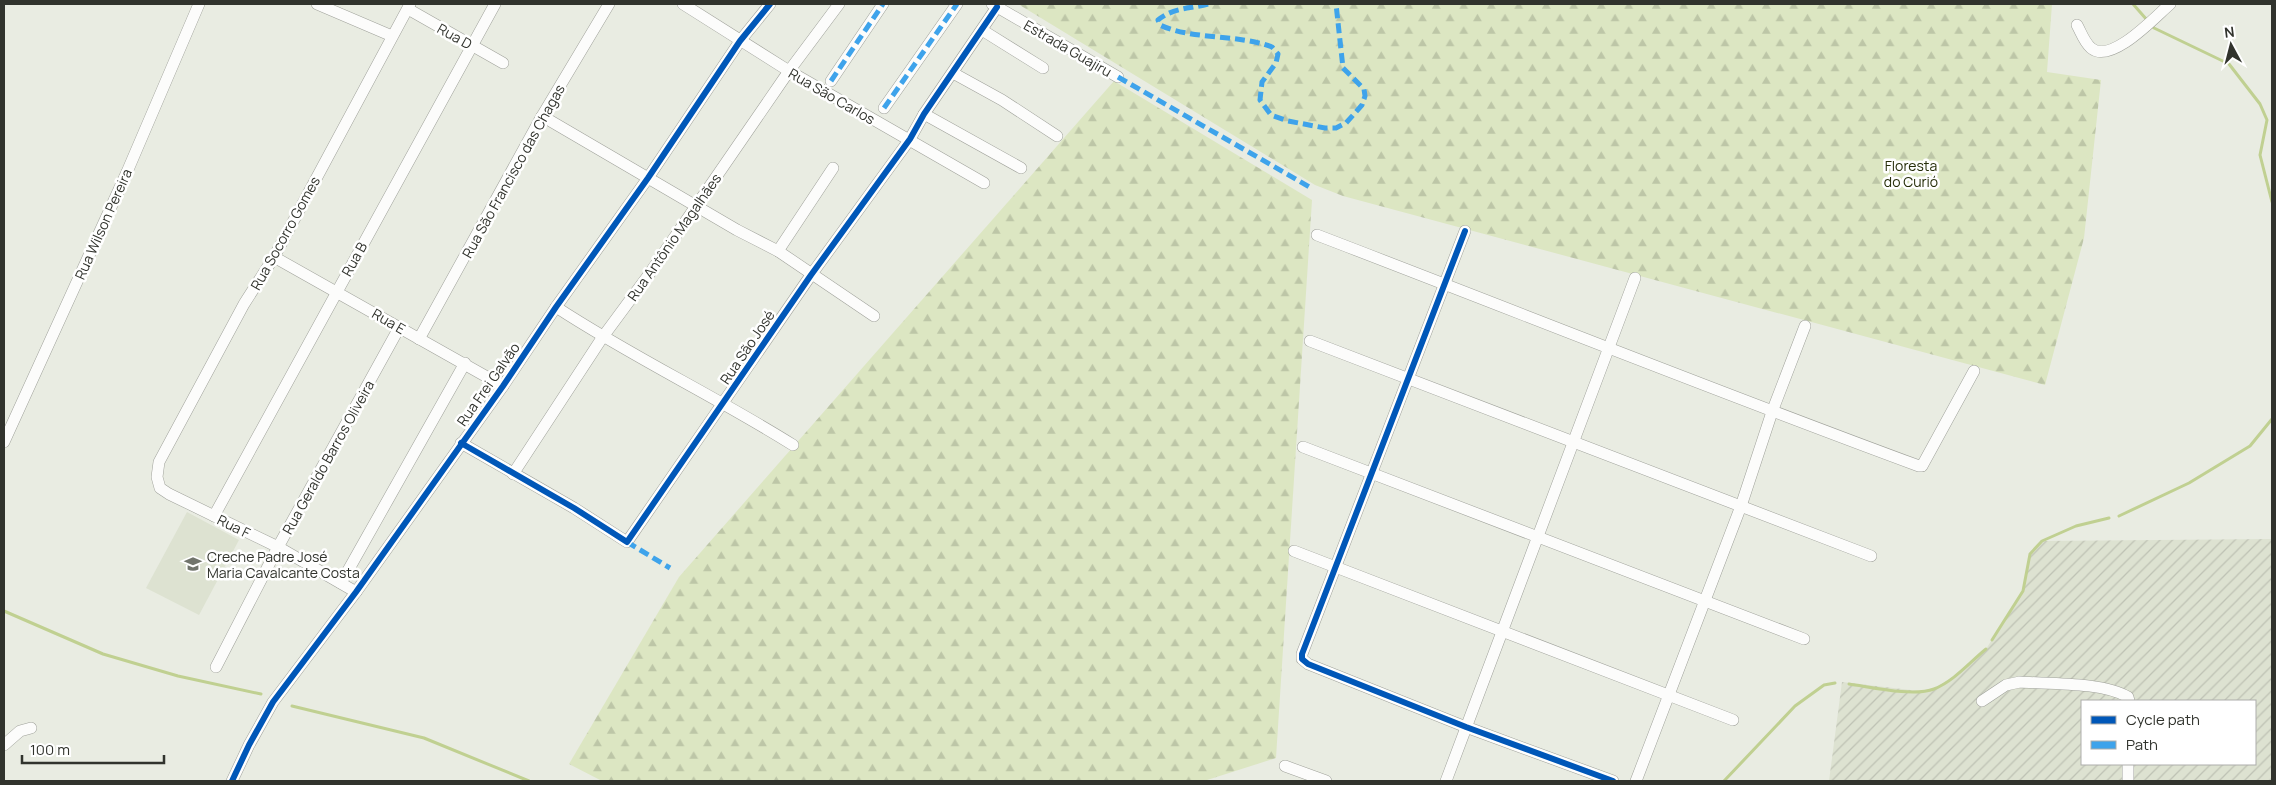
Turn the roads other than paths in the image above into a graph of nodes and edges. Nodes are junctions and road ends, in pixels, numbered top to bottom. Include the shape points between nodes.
1 (199, 4) edge
2 (317, 4) edge
3 (495, 4) edge
4 (609, 4) edge
5 (683, 4) edge
6 (770, 4) edge
7 (840, 4) edge
8 (883, 4) edge
9 (957, 4) edge
10 (2170, 4) edge
11 (409, 6) edge
12 (995, 6) edge
13 (2077, 24) dead end
14 (982, 30) junction
15 (392, 36) junction
16 (740, 41) junction
17 (473, 46) junction
18 (503, 63) dead end
19 (1043, 68) dead end
20 (789, 71) junction
21 (954, 73) junction
22 (1118, 77) dead end
23 (831, 81) dead end
24 (884, 108) dead end
25 (924, 114) junction
26 (542, 116) junction
27 (1057, 136) dead end
28 (910, 139) junction
29 (834, 168) dead end
30 (1021, 168) dead end
31 (648, 178) junction
32 (984, 183) dead end
33 (697, 205) junction
34 (1465, 231) dead end
35 (1317, 235) dead end
36 (778, 251) junction
37 (274, 257) junction
38 (811, 275) junction
39 (1635, 278) dead end
40 (1444, 284) junction
41 (337, 291) junction
42 (556, 307) junction
43 (874, 316) dead end
44 (1805, 326) dead end
45 (399, 328) junction
46 (602, 338) junction
47 (419, 339) junction
48 (1310, 341) dead end
49 (1608, 347) junction
50 (464, 363) junction
51 (1974, 371) dead end
52 (1408, 378) junction
53 (504, 386) junction
54 (724, 403) junction
55 (1772, 412) junction
56 (4, 442) edge
57 (1573, 442) junction
58 (461, 443) junction
59 (793, 445) dead end
60 (1303, 446) dead end
61 (159, 462) joint
62 (1372, 473) junction
63 (513, 474) junction
64 (1741, 506) junction
65 (214, 516) junction
66 (1538, 536) junction
67 (278, 547) junction
68 (1294, 551) dead end
69 (1871, 556) dead end
70 (1336, 567) junction
71 (341, 583) junction
72 (356, 592) junction
73 (1705, 601) junction
74 (1502, 631) junction
75 (1804, 639) dead end
76 (216, 667) dead end
77 (1669, 695) junction
78 (2129, 700) edge
79 (1982, 701) dead end
80 (1733, 720) dead end
81 (1466, 727) junction
82 (32, 728) dead end
83 (4, 745) edge
84 (2128, 765) edge
85 (1285, 766) dead end
86 (232, 781) edge
87 (1326, 781) edge
88 (1446, 781) edge
89 (1613, 781) edge
90 (1636, 781) edge
91 (2128, 781) edge

1 - 56 street, Rua Wilson Pereira via 127,172
2 - 15 street
3 - 17 street, Rua B
4 - 26 street, Rua São Francisco das Chagas
5 - 16 street, Rua São Carlos
6 - 16 street, Rua Frei Galvão
7 - 20 street, Rua Antônio Magalhães
8 - 23 street
9 - 24 street
10 - 13 street via 2109,52 2092,48
11 - 15 street, Rua Socorro Gomes
11 - 17 street, Rua D
12 - 14 street, Rua São José
12 - 22 street, Estrada Guajiru
14 - 19 street
14 - 21 street, Rua São José
15 - 37 street, Rua Socorro Gomes
16 - 20 street, Rua São Carlos
16 - 31 street, Rua Frei Galvão
17 - 18 street, Rua D
17 - 41 street, Rua B
20 - 28 street, Rua São Carlos
20 - 33 street, Rua Antônio Magalhães
21 - 25 street, Rua São José
21 - 27 street
25 - 28 street, Rua São José
25 - 30 street
26 - 31 street
26 - 47 street, Rua São Francisco das Chagas
28 - 32 street, Rua São Carlos
28 - 38 street, Rua São José
29 - 36 street
31 - 33 street
31 - 42 street, Rua Frei Galvão
33 - 36 street
33 - 46 street, Rua Antônio Magalhães
34 - 40 street
35 - 40 street
36 - 38 street
37 - 41 street, Rua E
37 - 61 street, Rua Socorro Gomes via 244,304
38 - 43 street
38 - 54 street, Rua São José
39 - 49 street
40 - 49 street
40 - 52 street
41 - 45 street, Rua E
41 - 65 street, Rua B
42 - 46 street
42 - 53 street, Rua Frei Galvão
44 - 55 street
45 - 47 street, Rua E
45 - 67 street, Rua Geraldo Barros Oliveira
46 - 54 street
46 - 63 street, Rua Antônio Magalhães
47 - 50 street, Rua E
48 - 52 street
49 - 55 street
49 - 57 street
50 - 53 street, Rua E
50 - 71 street
51 - 55 street via 1922,466
52 - 57 street
52 - 62 street
53 - 58 street, Rua Frei Galvão
54 - 59 street
54 - 63 street, Rua São José via 627,542
55 - 64 street
57 - 64 street
57 - 66 street
58 - 63 street, Rua São José
58 - 72 street, Rua Frei Galvão
60 - 62 street
61 - 65 street, Rua F via 157,477 160,488
62 - 66 street
62 - 70 street
64 - 69 street
64 - 73 street
65 - 67 street, Rua F
66 - 73 street
66 - 74 street
67 - 71 street, Rua F
67 - 76 street, Rua Geraldo Barros Oliveira
68 - 70 street
70 - 74 street
70 - 81 street via 1302,654 1304,661
71 - 72 street, Rua F
72 - 86 street, Rua Frei Galvão via 273,702
73 - 75 street
73 - 77 street
74 - 77 street
74 - 81 street
77 - 80 street
77 - 90 street
78 - 79 street via 2123,694 2106,688 2020,682 2006,685
81 - 88 street
81 - 89 street
82 - 83 street via 20,731
84 - 91 street
85 - 87 street

